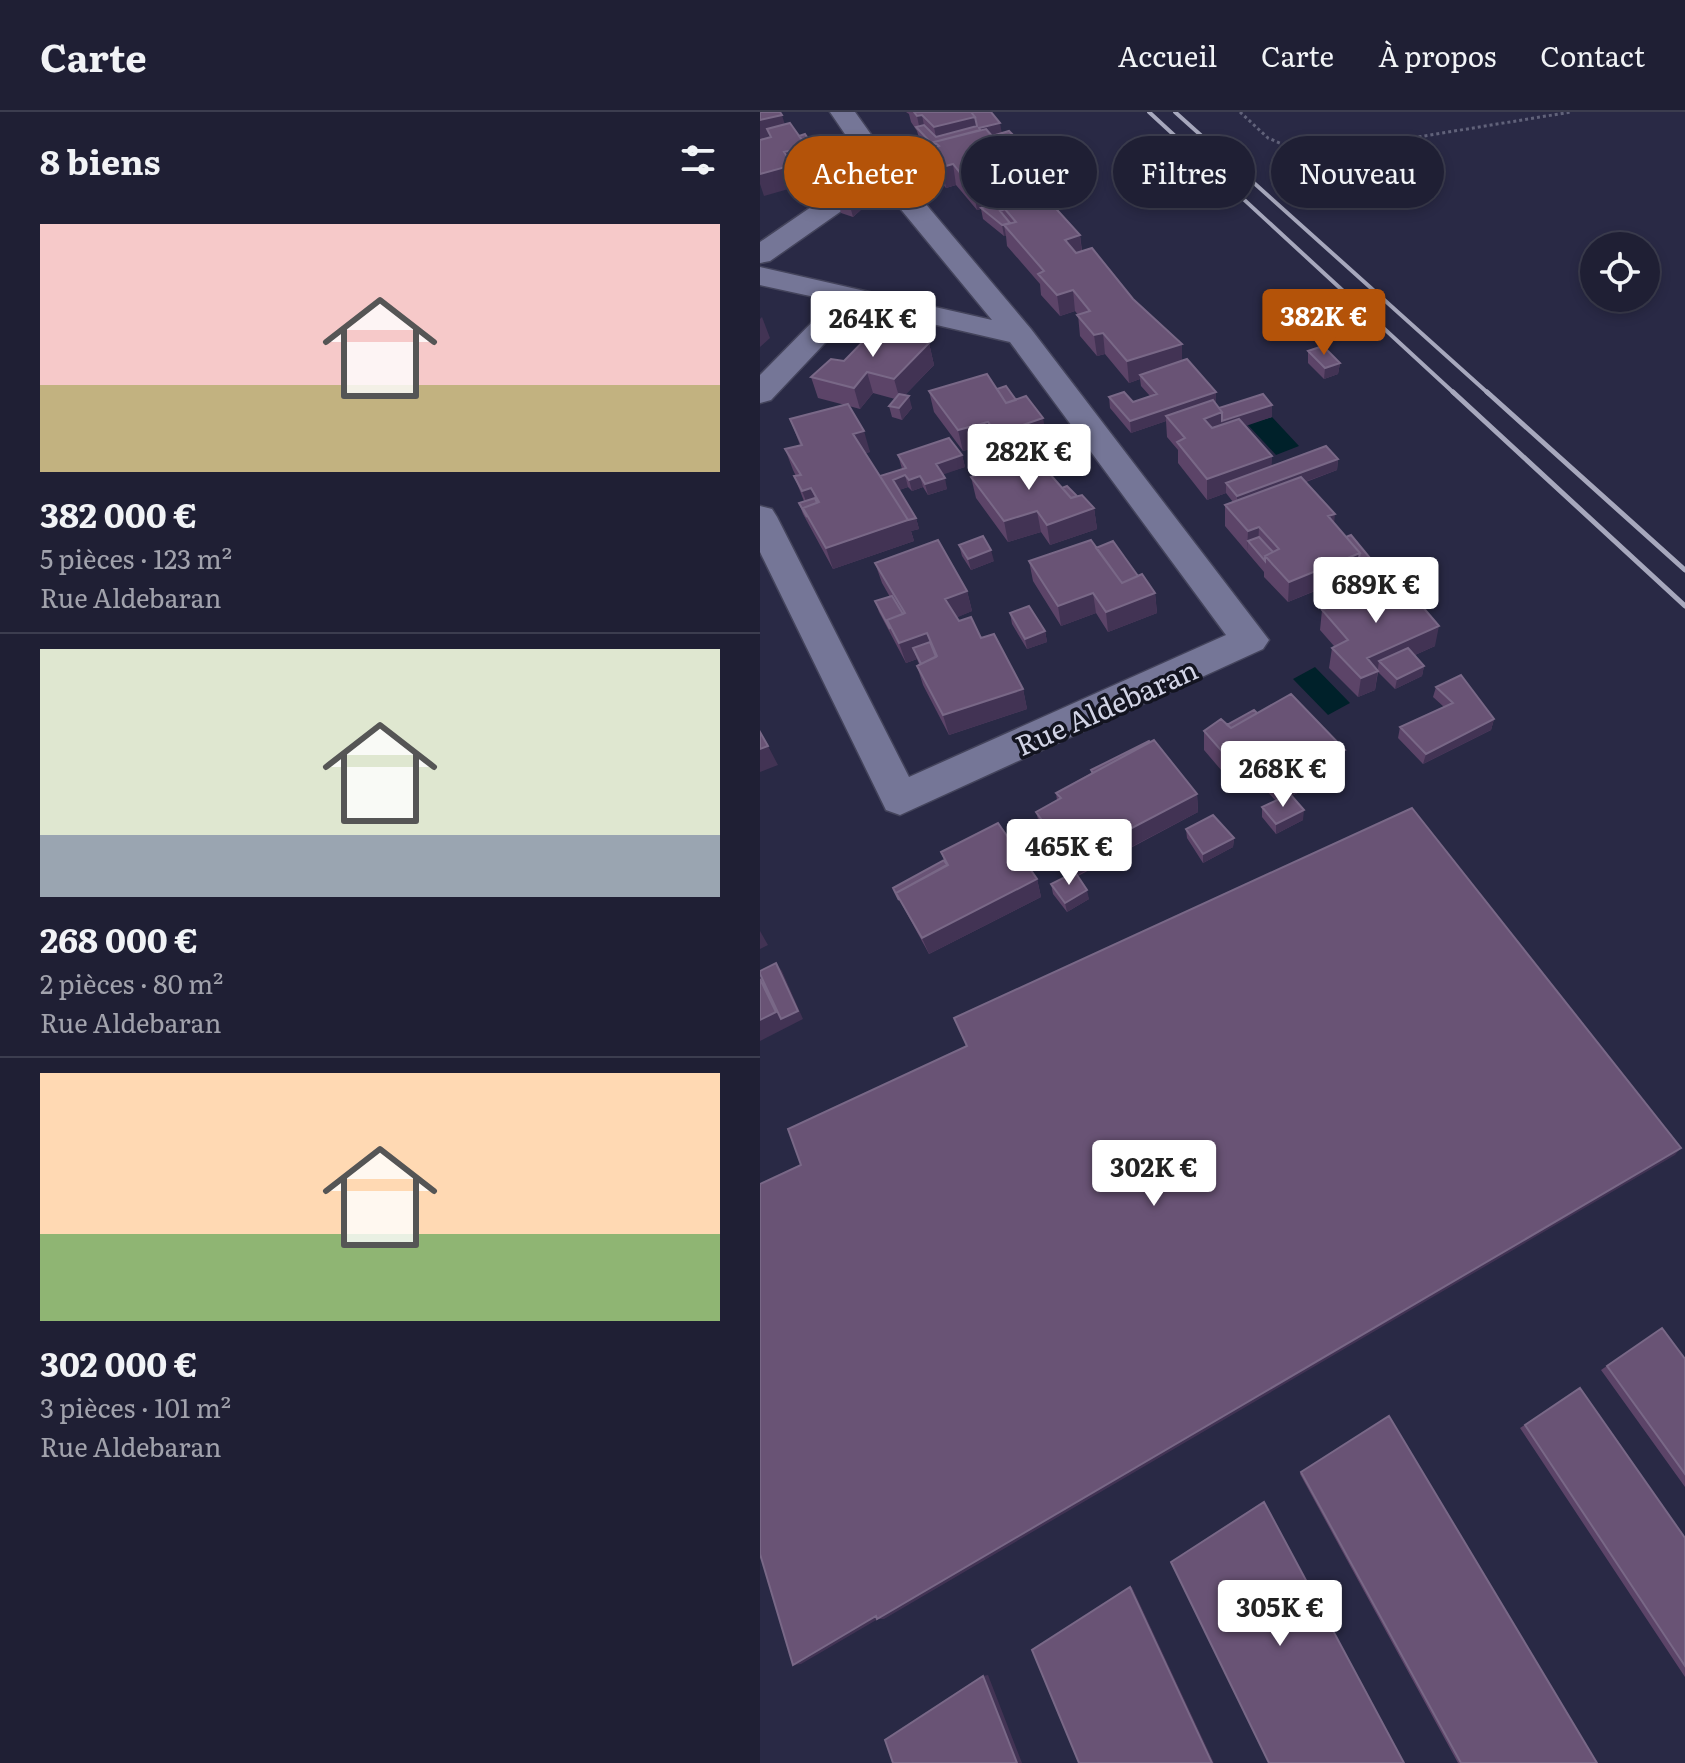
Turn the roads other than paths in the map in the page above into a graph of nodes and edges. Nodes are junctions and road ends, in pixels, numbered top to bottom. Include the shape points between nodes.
1 (842, 112) edge
2 (859, 136) edge
3 (828, 208) edge
4 (915, 208) edge
5 (760, 255) edge
6 (760, 276) edge
7 (853, 297) junction
8 (1020, 335) junction
9 (760, 393) edge
10 (760, 517) edge

1 - 2 street
3 - 5 street
4 - 8 street
6 - 7 street
7 - 8 street
7 - 9 street
8 - 10 street, Rue Aldebaran via 1250,640 900,799

